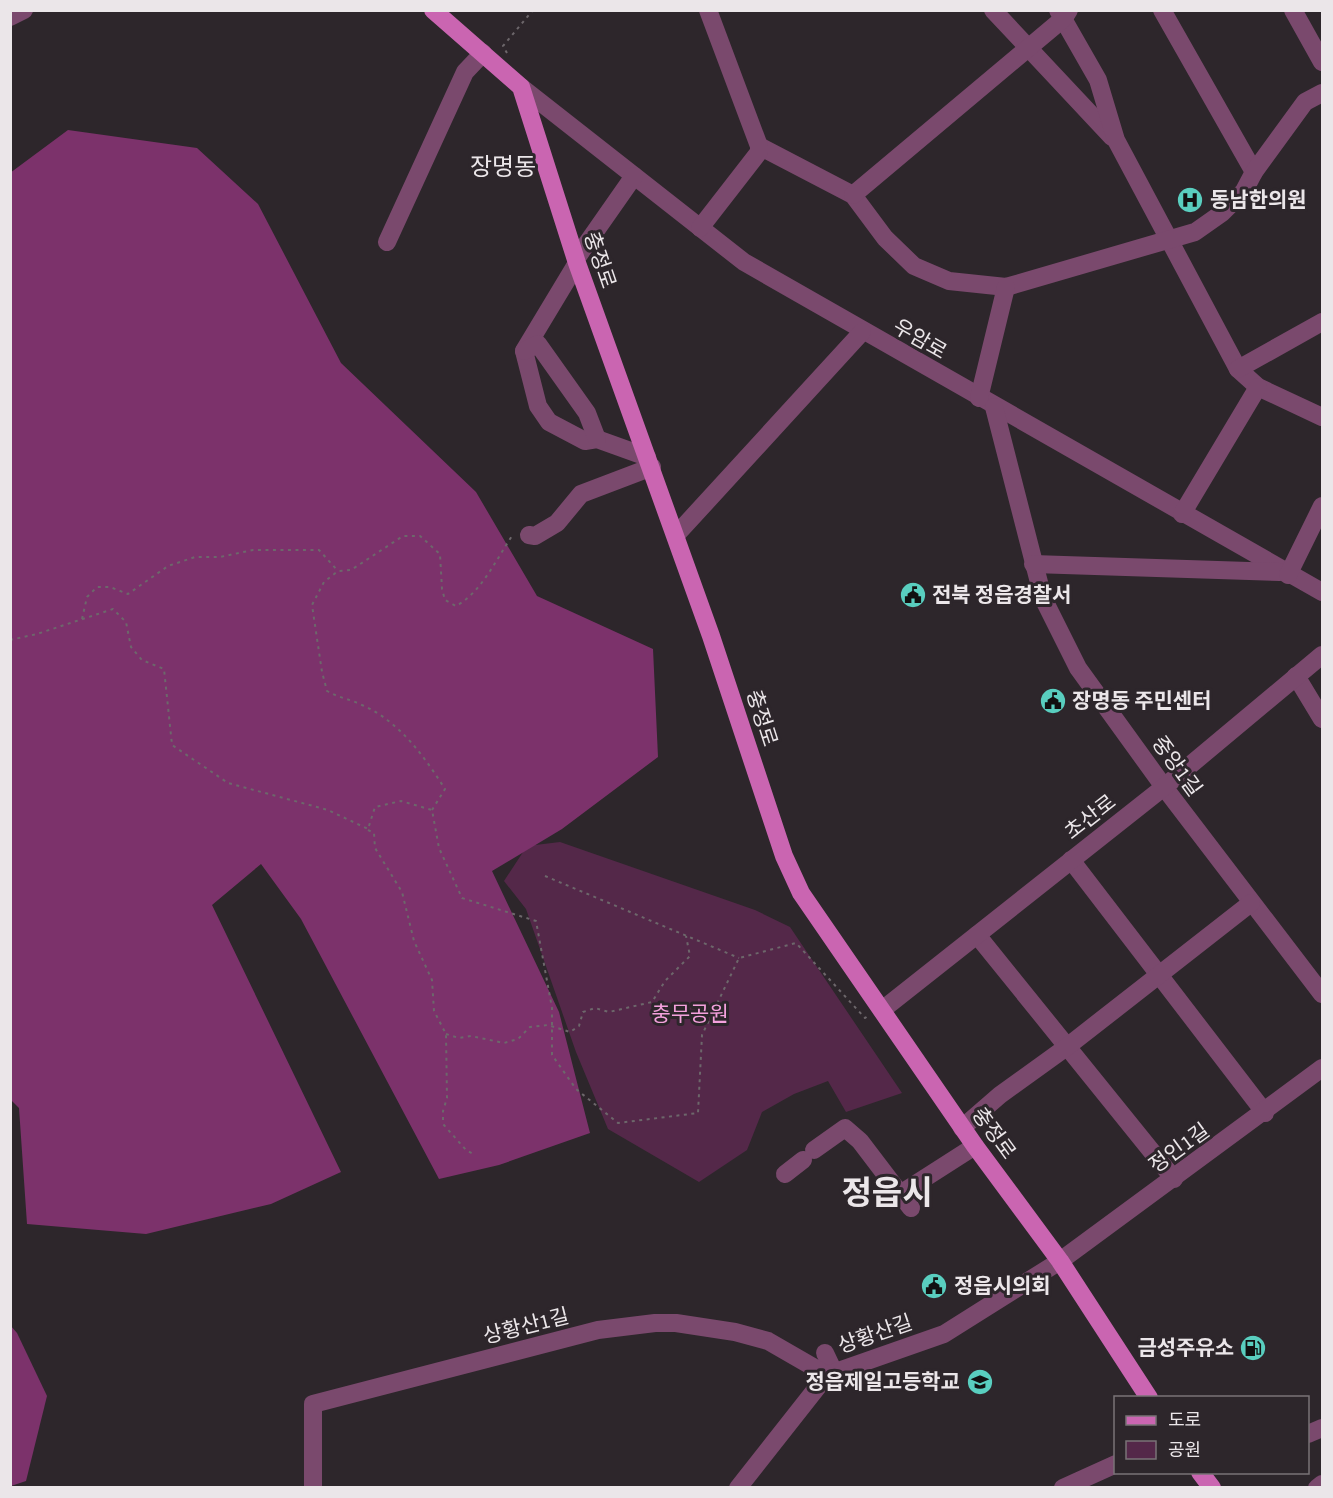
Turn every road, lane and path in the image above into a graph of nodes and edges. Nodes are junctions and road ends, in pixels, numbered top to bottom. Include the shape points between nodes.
1 (24, 10) edge
2 (433, 10) edge
3 (533, 10) edge
4 (708, 10) edge
5 (993, 10) edge
6 (1162, 10) edge
7 (1293, 10) edge
8 (1064, 13) edge
9 (10, 16) edge
10 (1028, 47) junction
11 (483, 53) junction
12 (508, 56) dead end
13 (1323, 62) edge
14 (521, 87) junction
15 (1323, 93) edge
16 (1116, 140) junction
17 (759, 146) junction
18 (1254, 172) junction
19 (634, 176) junction
20 (853, 195) junction
21 (700, 228) junction
22 (1171, 241) junction
23 (387, 242) dead end
24 (576, 261) junction
25 (1006, 287) junction
26 (1323, 322) edge
27 (862, 332) junction
28 (524, 351) junction
29 (1238, 369) junction
30 (1258, 387) junction
31 (987, 403) junction
32 (1323, 417) edge
33 (597, 439) junction
34 (650, 462) junction
35 (1323, 506) edge
36 (1182, 514) junction
37 (529, 535) joint
38 (676, 535) junction
39 (1033, 564) junction
40 (338, 571) junction
41 (1285, 573) junction
42 (1323, 592) edge
43 (82, 619) junction
44 (10, 640) edge
45 (1323, 655) edge
46 (1296, 676) junction
47 (1323, 719) edge
48 (1164, 787) junction
49 (432, 810) junction
50 (365, 828) junction
51 (1071, 860) junction
52 (544, 876) dead end
53 (1251, 903) junction
54 (977, 935) junction
55 (686, 936) junction
56 (739, 958) junction
57 (1159, 976) junction
58 (1320, 984) edge
59 (882, 1010) junction
60 (552, 1026) junction
61 (446, 1034) junction
62 (1068, 1046) junction
63 (1323, 1068) edge
64 (1265, 1113) junction
65 (962, 1128) junction
66 (975, 1146) junction
67 (475, 1155) dead end
68 (785, 1174) dead end
69 (1174, 1179) junction
70 (1060, 1261) junction
71 (825, 1353) dead end
72 (830, 1374) junction
73 (1148, 1396) edge
74 (1323, 1428) edge
75 (1309, 1434) edge
76 (1114, 1465) edge
77 (1323, 1484) edge
78 (313, 1488) edge
79 (738, 1488) edge
80 (1063, 1488) edge
81 (1317, 1488) edge

1 - 9 street
2 - 11 main road
3 - 12 path via 504,46
4 - 17 street
5 - 10 street
6 - 18 street
7 - 13 street
8 - 10 street
8 - 16 street via 1098,80
10 - 16 street
10 - 20 street
11 - 14 main road
11 - 23 street via 465,72
14 - 19 street, 우암로
14 - 24 main road, 충정로
15 - 18 street via 1305,102
16 - 22 street
17 - 20 street
17 - 21 street via 759,152
18 - 22 street via 1244,192 1222,213 1195,232
19 - 21 street, 우암로
19 - 24 street
20 - 25 street via 885,238 914,266 949,281
21 - 27 street, 우암로 via 744,262
22 - 25 street
22 - 29 street
24 - 28 street
24 - 34 main road, 충정로
25 - 31 street
26 - 29 street
27 - 31 street, 우암로
27 - 38 street
28 - 33 street via 538,344 587,413
28 - 33 street via 538,405 549,422 585,441
29 - 30 street
30 - 32 street
30 - 36 street
31 - 36 street, 우암로
31 - 39 street, 중앙1길
33 - 34 street
34 - 37 street via 581,494 557,523 535,536
34 - 38 main road, 충정로
35 - 41 street
36 - 41 street, 우암로
37 - 40 path via 514,533 477,587 456,606 446,600 442,589 440,554 420,536 404,536 351,570
38 - 59 main road, 충정로 via 784,856 801,893
39 - 41 street
39 - 48 street, 중앙1길 via 1043,598 1078,668
40 - 43 path via 319,550 253,550 195,557 168,566 128,594 97,587 87,597
40 - 49 path via 324,582 312,605 327,691 382,717 422,754 445,789
41 - 42 street, 우암로
43 - 44 path
43 - 50 path via 114,609 126,622 131,647 142,660 164,669 172,746 228,783 328,810
45 - 46 street, 초산로
46 - 47 street
46 - 48 street, 초산로
48 - 51 street, 초산로
48 - 53 street, 중앙1길
49 - 50 path via 401,801 375,807 368,829
49 - 60 path via 439,848 462,898 536,921
50 - 61 path via 374,833 375,848 402,892 414,941 432,980 434,1011
51 - 54 street, 초산로
51 - 57 street
52 - 55 path
53 - 57 street
53 - 58 street, 중앙1길
54 - 59 street, 초산로
54 - 62 street
55 - 56 path
55 - 60 path via 690,956 651,1002 609,1012 594,1008 583,1012 579,1026 570,1032
56 - 59 path via 796,943 865,1018
56 - 60 path via 702,1035 698,1113 618,1123 576,1089 552,1055
57 - 62 street
57 - 64 street
59 - 65 main road, 충정로
60 - 61 path via 530,1028 518,1039 504,1043
61 - 67 path via 447,1098 443,1124
62 - 65 street
62 - 69 street
63 - 64 street, 정인1길
64 - 69 street, 정인1길
65 - 66 main road, 충정로
66 - 68 street via 905,1201 860,1141 845,1128
66 - 70 main road, 충정로
69 - 70 street, 정인1길
70 - 72 street, 상황산길 via 944,1334
70 - 73 main road, 충정로
71 - 72 street
72 - 78 street, 상황산1길 via 768,1341 735,1332 676,1323 598,1330 313,1404
72 - 79 street
74 - 75 street
76 - 80 street
77 - 81 street

